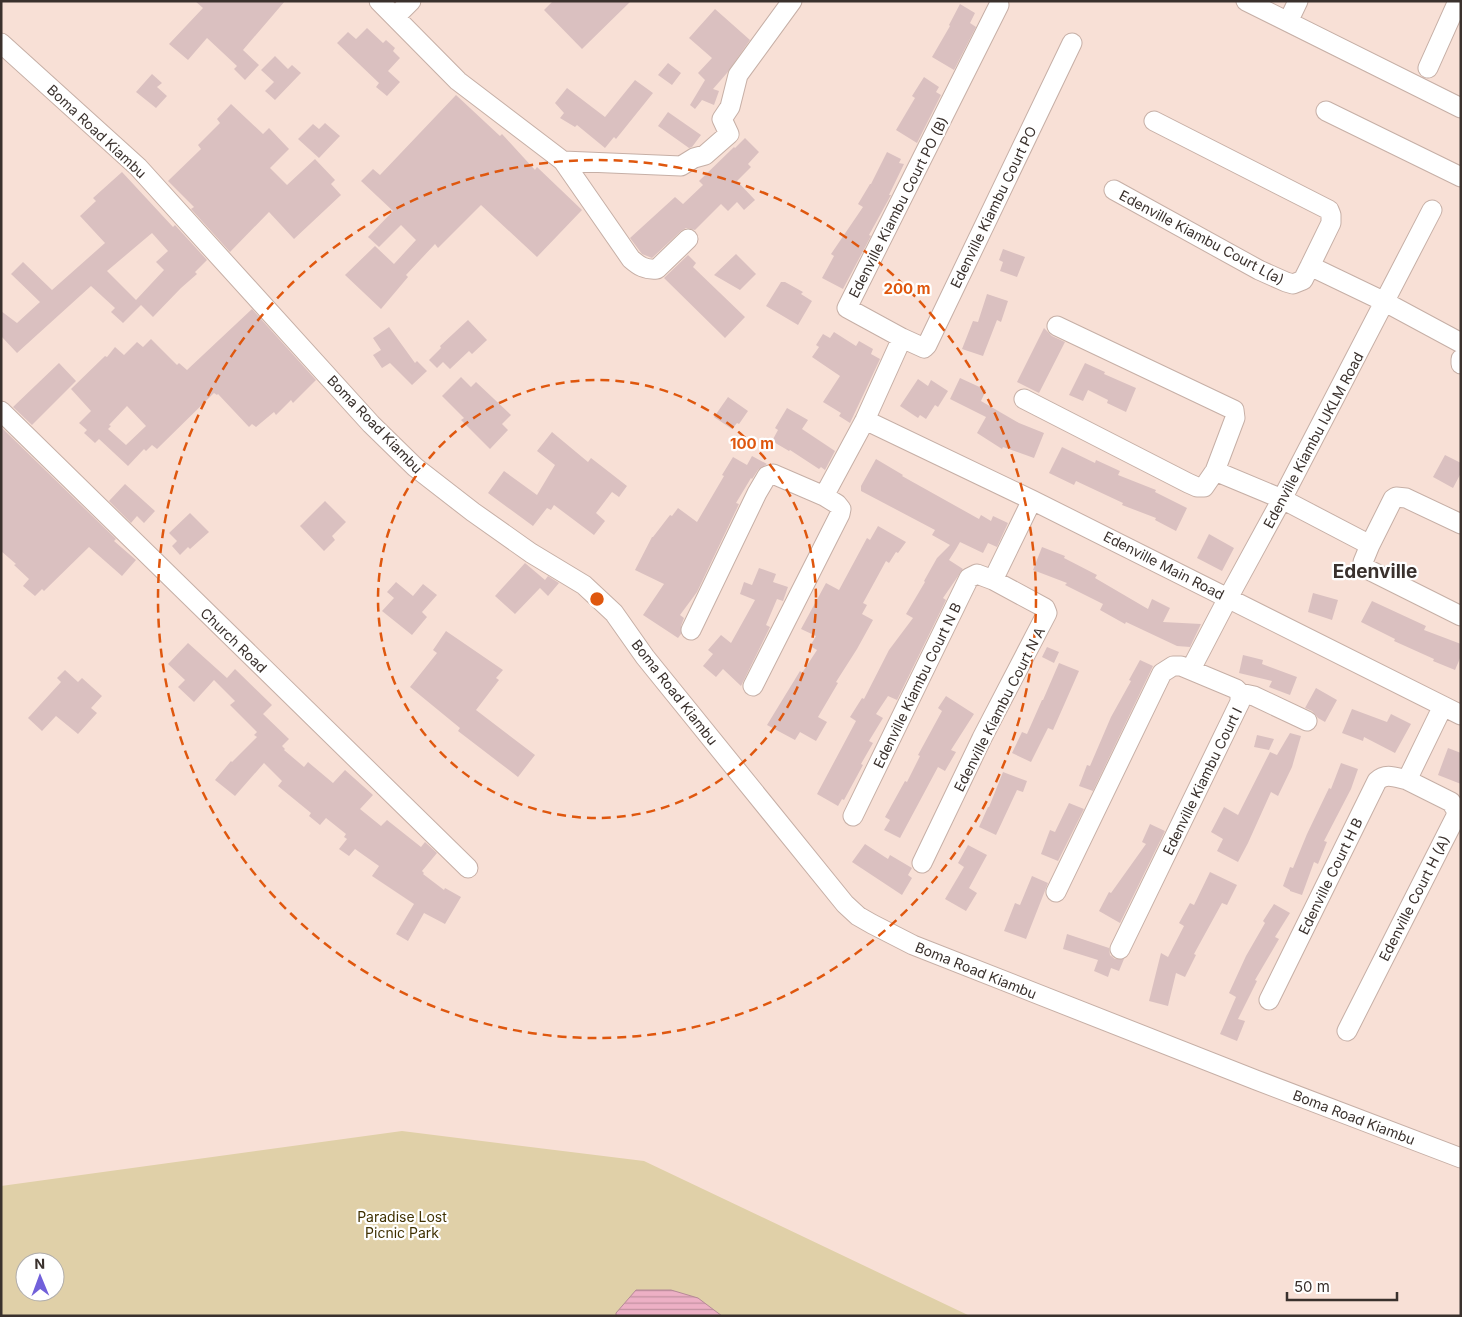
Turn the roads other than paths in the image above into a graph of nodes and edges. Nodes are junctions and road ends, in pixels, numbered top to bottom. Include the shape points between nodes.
1 (379, 1) edge
2 (410, 1) edge
3 (792, 1) edge
4 (1246, 1) edge
5 (1298, 1) edge
6 (1458, 1) edge
7 (999, 5) dead end
8 (396, 17) junction
9 (1288, 22) junction
10 (1072, 43) dead end
11 (1, 44) edge
12 (1428, 68) dead end
13 (1461, 108) edge
14 (1326, 110) dead end
15 (1154, 121) dead end
16 (563, 161) junction
17 (1461, 177) edge
18 (1114, 190) dead end
19 (1432, 210) dead end
20 (688, 239) dead end
21 (1310, 266) junction
22 (1385, 302) junction
23 (1057, 326) dead end
24 (902, 338) junction
25 (1461, 344) edge
26 (1461, 359) edge
27 (1461, 364) edge
28 (1024, 399) dead end
29 (1, 411) edge
30 (865, 420) junction
31 (1215, 471) junction
32 (824, 496) junction
33 (1282, 499) junction
34 (1032, 500) junction
35 (1461, 524) edge
36 (1370, 545) junction
37 (993, 580) junction
38 (1228, 598) junction
39 (1461, 616) edge
40 (691, 630) dead end
41 (1192, 669) junction
42 (753, 686) dead end
43 (1240, 693) junction
44 (1443, 706) junction
45 (1461, 715) edge
46 (1307, 721) dead end
47 (1407, 780) junction
48 (853, 816) dead end
49 (922, 863) dead end
50 (468, 868) dead end
51 (1056, 892) dead end
52 (1120, 949) dead end
53 (1269, 1000) dead end
54 (1347, 1031) dead end
55 (1461, 1158) edge

1 - 8 street
2 - 8 street
3 - 16 street via 738,75 730,107 722,119 729,134 705,155 681,166
4 - 9 street
5 - 9 street
6 - 12 street
7 - 24 street, Edenville Kiambu Court PO (B) via 847,308
8 - 16 street via 458,81
9 - 13 street
10 - 24 street, Edenville Kiambu Court PO via 927,346 924,348
11 - 55 street, Boma Road Kiambu via 138,167 371,424 415,467 530,553 584,585 614,613 645,657 858,916 923,948
14 - 17 street
15 - 21 street via 1329,210 1331,223
16 - 20 street via 631,259 642,268 657,269
18 - 21 street, Edenville Kiambu Court L(a) via 1286,282 1293,284 1303,280
19 - 22 street, Edenville Kiambu IJKLM Road
21 - 22 street
22 - 25 street
22 - 33 street, Edenville Kiambu IJKLM Road
23 - 31 street via 1234,410 1235,418
24 - 30 street
26 - 27 street
28 - 31 street via 1197,487 1204,487
29 - 50 street, Church Road
30 - 32 street
30 - 34 street, Edenville Main Road
31 - 33 street
32 - 40 street via 773,474 767,476
32 - 42 street via 837,504 840,514
33 - 36 street
33 - 38 street, Edenville Kiambu IJKLM Road
34 - 37 street
34 - 38 street, Edenville Main Road
35 - 36 street via 1406,498 1396,497
36 - 39 street via 1363,567
37 - 48 street, Edenville Kiambu Court N B via 977,574 969,578
37 - 49 street, Edenville Kiambu Court N A via 1045,608 1047,613
38 - 41 street, Edenville Kiambu IJKLM Road
38 - 44 street, Edenville Main Road
41 - 43 street, Edenville Kiambu Court I
41 - 51 street, Edenville Kiambu Court I via 1173,666 1162,673
43 - 46 street via 1254,696
43 - 52 street, Edenville Kiambu Court I via 1240,702
44 - 45 street, Edenville Main Road
44 - 47 street
47 - 53 street, Edenville Court H B via 1384,776 1377,782
47 - 54 street, Edenville Court H (A) via 1451,802 1456,816

